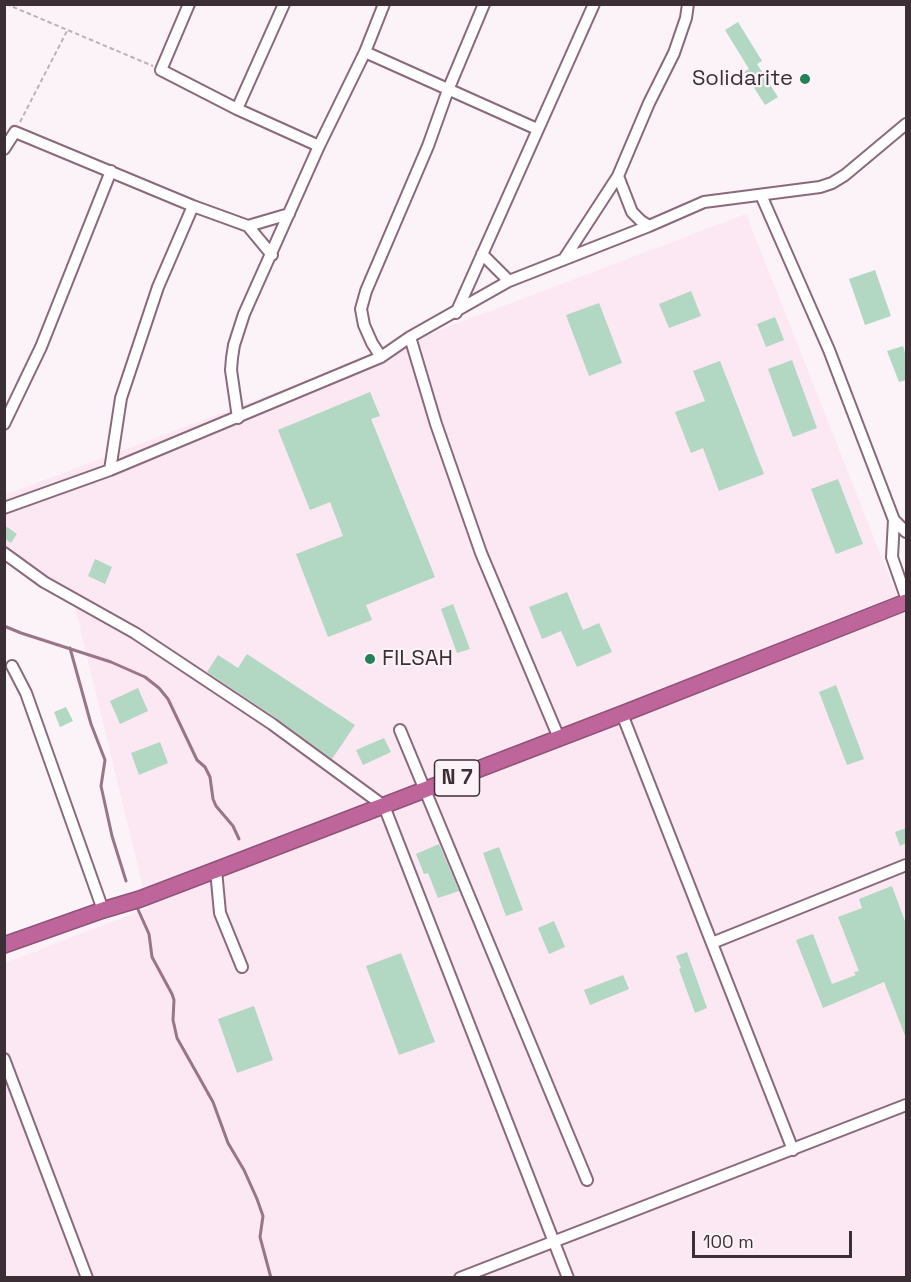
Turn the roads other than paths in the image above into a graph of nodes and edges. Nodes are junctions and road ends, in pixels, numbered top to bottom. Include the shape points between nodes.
1 (189, 4) edge
2 (284, 4) edge
3 (384, 4) edge
4 (484, 4) edge
5 (594, 4) edge
6 (688, 4) edge
7 (365, 52) junction
8 (448, 90) junction
9 (237, 109) junction
10 (906, 124) edge
11 (537, 129) junction
12 (319, 146) junction
13 (4, 149) edge
14 (111, 171) junction
15 (618, 176) junction
16 (761, 195) junction
17 (193, 206) junction
18 (289, 214) junction
19 (248, 226) junction
20 (650, 226) junction
21 (482, 254) junction
22 (272, 255) junction
23 (564, 259) junction
24 (509, 281) junction
25 (456, 313) junction
26 (410, 338) junction
27 (381, 357) junction
28 (238, 418) junction
29 (4, 424) edge
30 (110, 470) junction
31 (4, 508) edge
32 (894, 520) junction
33 (906, 532) edge
34 (4, 552) edge
35 (906, 597) edge
36 (906, 602) edge
37 (12, 666) dead end
38 (622, 714) junction
39 (400, 730) dead end
40 (560, 738) junction
41 (424, 791) junction
42 (384, 806) junction
43 (906, 865) edge
44 (216, 870) junction
45 (103, 910) junction
46 (712, 943) junction
47 (4, 945) edge
48 (242, 967) dead end
49 (4, 1059) edge
50 (906, 1105) edge
51 (794, 1150) junction
52 (587, 1180) dead end
53 (554, 1241) junction
54 (87, 1278) edge
55 (460, 1278) edge
56 (568, 1278) edge

1 - 9 street via 161,69
2 - 9 street
3 - 7 street
4 - 8 street
5 - 11 street
6 - 15 street via 674,53
7 - 8 street
7 - 12 street
8 - 11 street
8 - 27 street via 361,309 364,326
9 - 12 street
10 - 16 street via 832,183
11 - 21 street
12 - 18 street
13 - 14 street via 15,132
14 - 17 street
14 - 29 street via 41,347
15 - 20 street via 632,212
15 - 23 street
16 - 20 street via 710,200
16 - 32 street via 829,350
17 - 19 street
17 - 30 street via 158,287 121,398
18 - 19 street
18 - 22 street
19 - 22 street
20 - 23 street
21 - 24 street
21 - 25 street
22 - 28 street via 234,345 231,370
23 - 24 street
24 - 25 street
25 - 26 street
26 - 27 street
26 - 40 street via 481,553
27 - 28 street
28 - 30 street
30 - 31 street
32 - 33 street
32 - 35 street via 892,557
34 - 42 street via 44,582 135,633 272,724
36 - 38 highway, N 7
37 - 45 street via 27,693
38 - 40 highway, N 7
38 - 46 street
39 - 41 street
40 - 41 highway, N 7
41 - 42 highway, N 7
41 - 52 street
42 - 44 highway, N 7
42 - 53 street
43 - 46 street
44 - 45 highway, N 7
44 - 48 street via 220,913
45 - 47 highway, N 7
46 - 51 street
49 - 54 street
50 - 51 street
51 - 53 street
53 - 55 street
53 - 56 street

